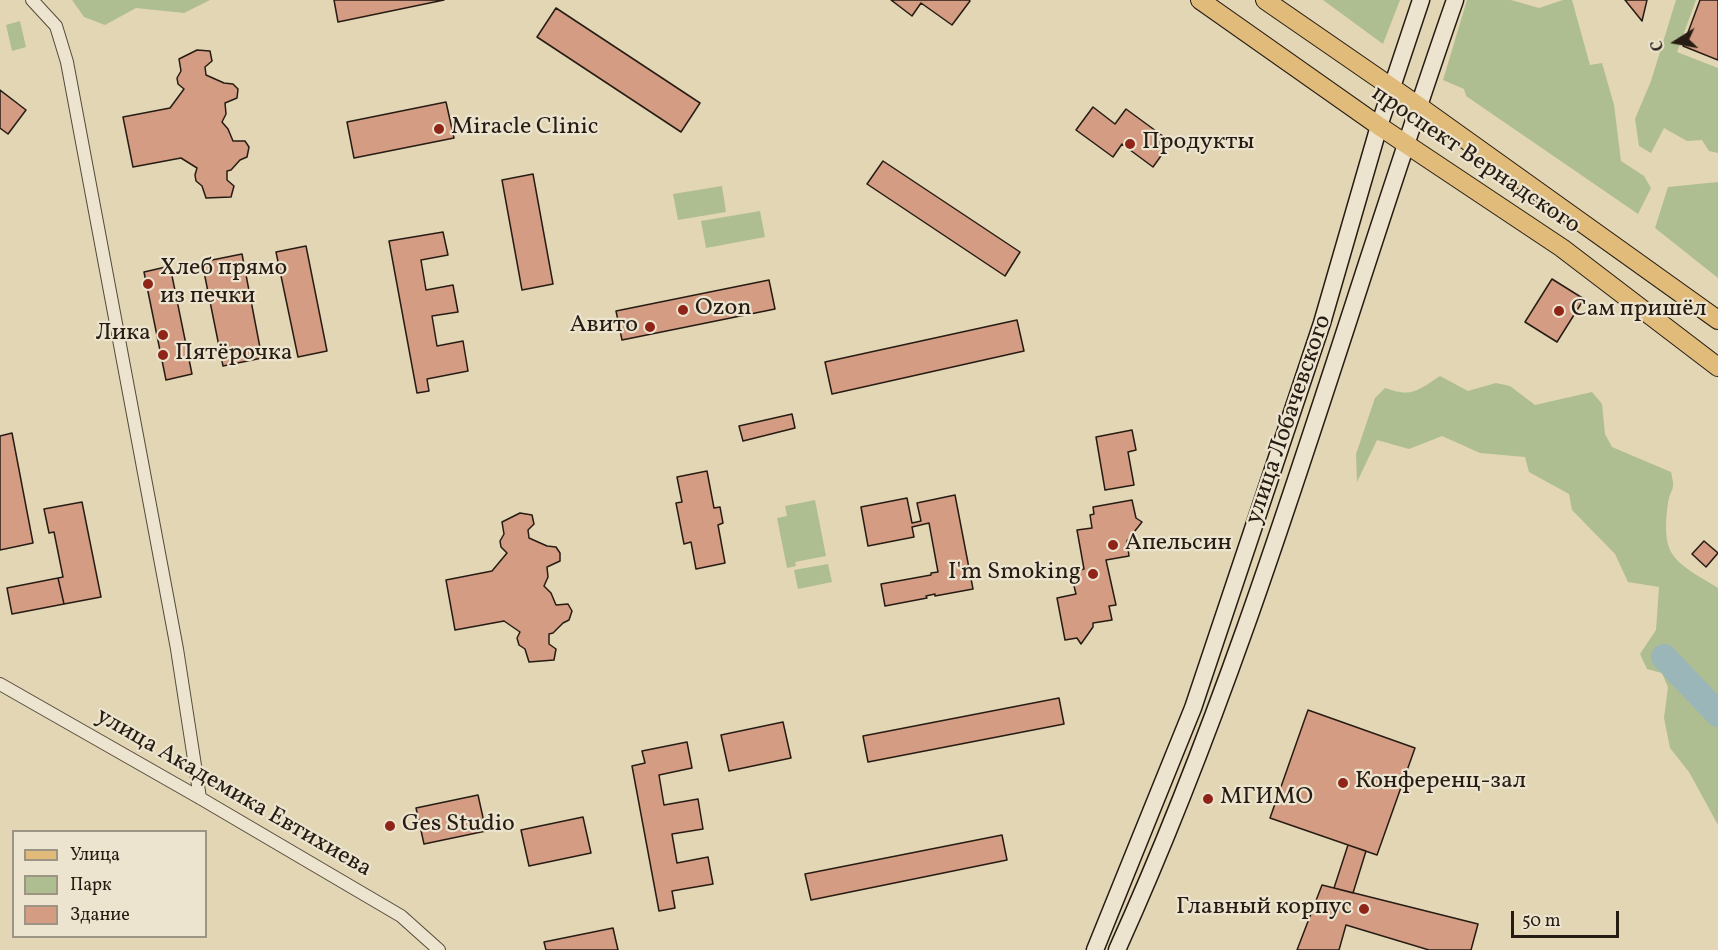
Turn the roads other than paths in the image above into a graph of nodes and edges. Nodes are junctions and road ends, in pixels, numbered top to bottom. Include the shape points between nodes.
1 (32, 0) edge
2 (1200, 0) edge
3 (1265, 0) edge
4 (1421, 0) edge
5 (1455, 0) edge
6 (1391, 89) junction
7 (1420, 107) junction
8 (1379, 126) junction
9 (1408, 145) junction
10 (1718, 320) edge
11 (1718, 368) edge
12 (0, 684) edge
13 (200, 798) junction
14 (439, 950) edge
15 (1095, 950) edge
16 (1117, 950) edge

1 - 13 street via 56,26 67,62 177,649
2 - 8 main road, проспект Вернадского
3 - 6 main road, проспект Вернадского
4 - 6 main road, улица Лобачевского
5 - 7 main road, улица Лобачевского
6 - 7 main road, проспект Вернадского
6 - 8 main road, улица Лобачевского
7 - 9 main road, улица Лобачевского
7 - 10 main road, проспект Вернадского
8 - 9 main road, проспект Вернадского
8 - 15 main road, улица Лобачевского via 1322,323 1193,708
9 - 11 main road, проспект Вернадского via 1562,248
9 - 16 main road, улица Лобачевского via 1236,654 1156,863
12 - 13 street, улица Академика Евтихиева
13 - 14 street, улица Академика Евтихиева via 401,916

